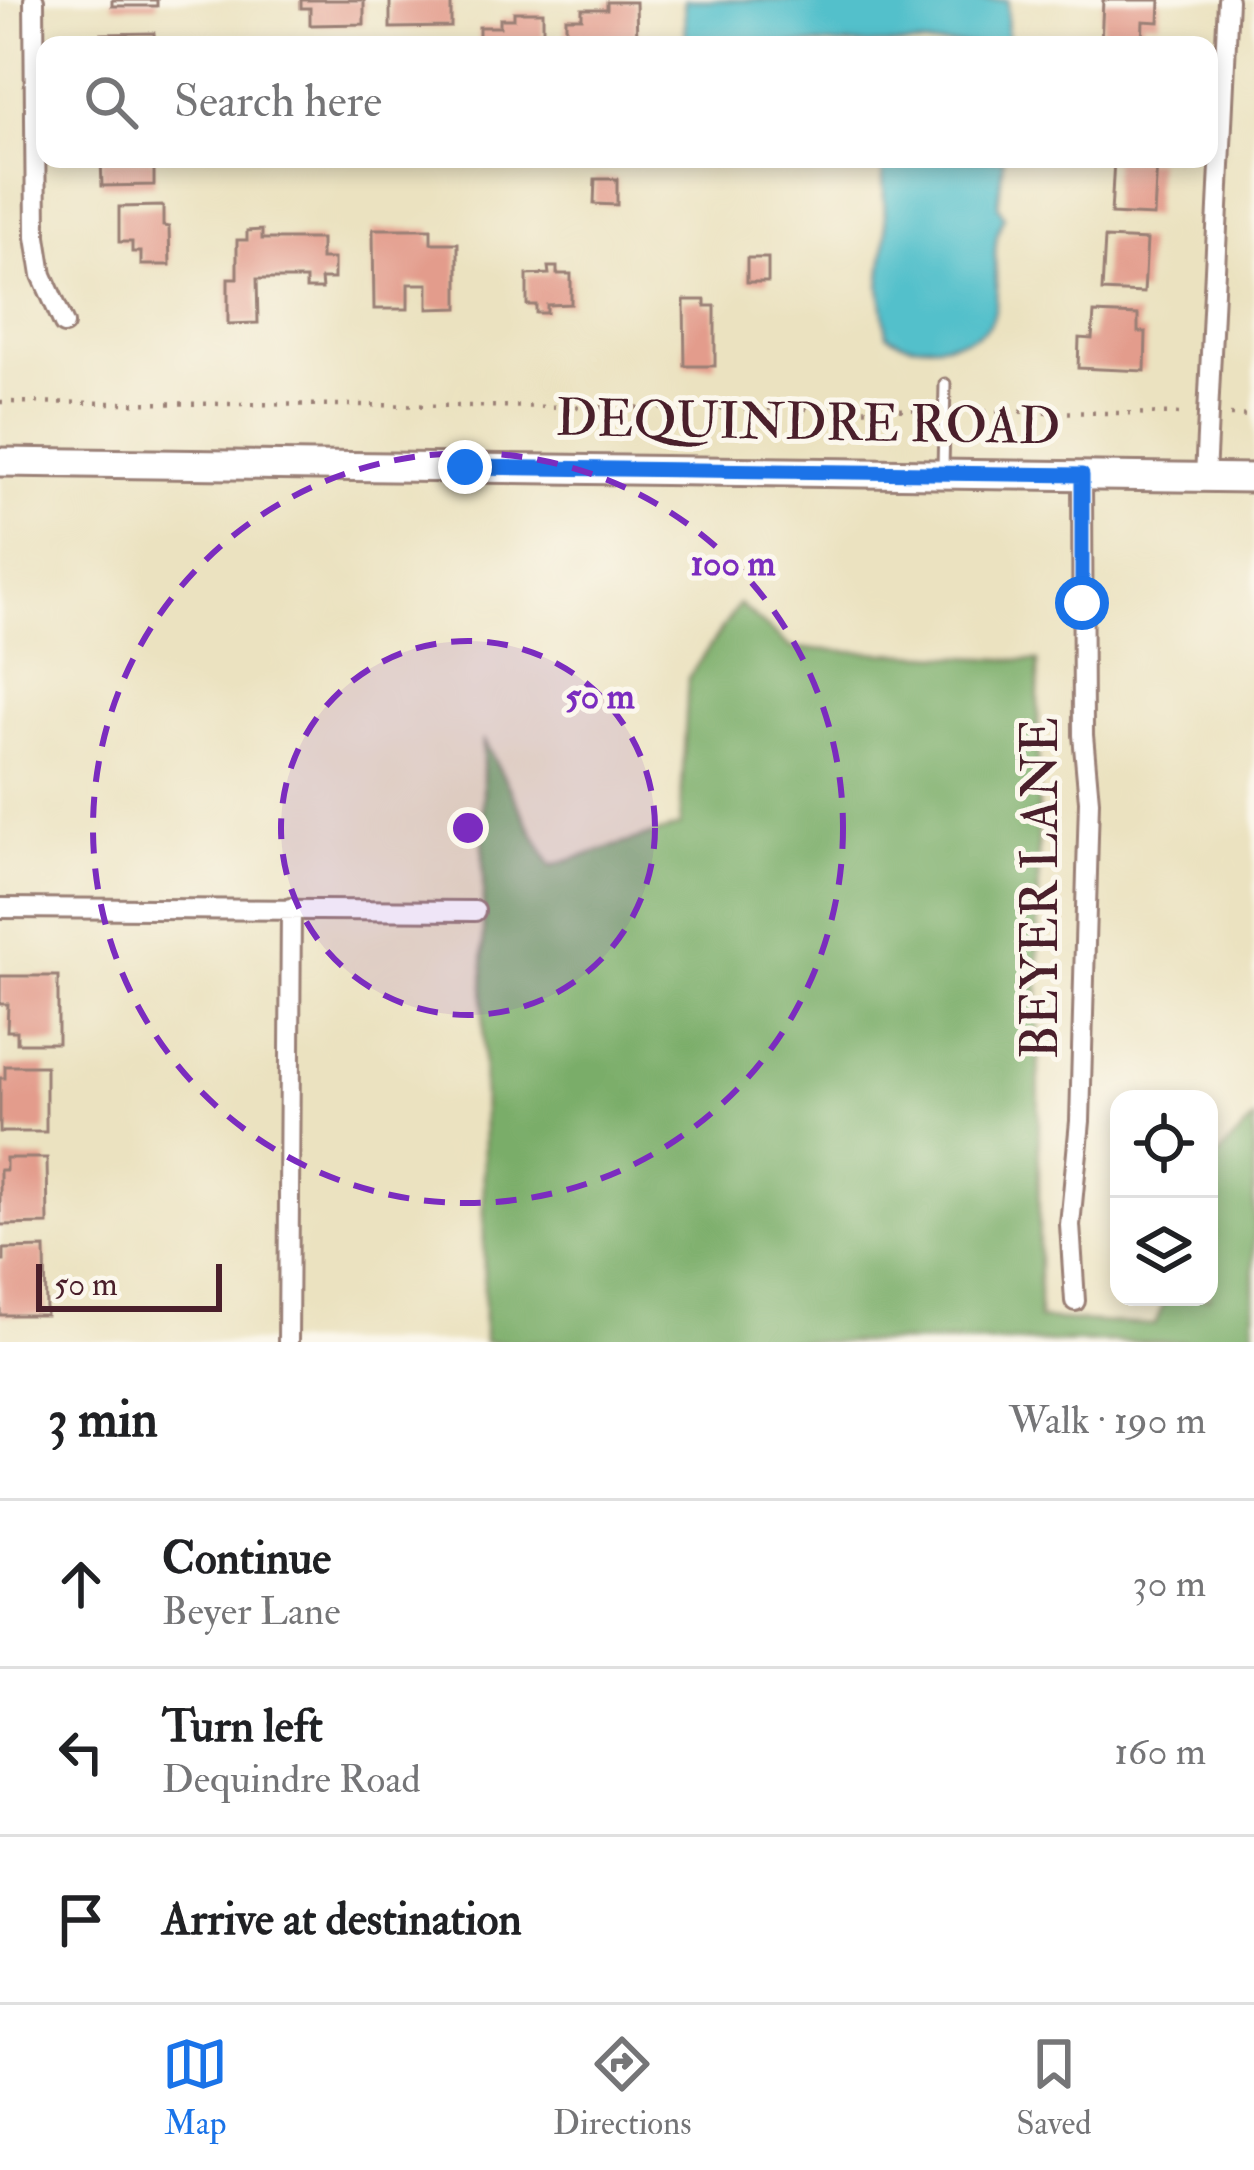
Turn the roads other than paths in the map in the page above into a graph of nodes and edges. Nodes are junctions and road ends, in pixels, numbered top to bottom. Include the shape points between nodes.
1 (34, 0) edge
2 (1228, 0) edge
3 (64, 324) dead end
4 (945, 384) dead end
5 (0, 462) edge
6 (943, 473) junction
7 (1082, 475) junction
8 (1205, 477) junction
9 (1254, 478) edge
10 (0, 908) edge
11 (291, 908) junction
12 (475, 911) dead end
13 (1075, 1301) dead end
14 (288, 1342) edge

1 - 3 street via 36,237
2 - 8 street
4 - 6 lane
5 - 6 main road, DEQUINDRE ROAD
6 - 7 main road, DEQUINDRE ROAD
7 - 8 main road, DEQUINDRE ROAD
7 - 13 street, BEYER LANE via 1088,801 1070,1225
8 - 9 main road, DEQUINDRE ROAD
10 - 11 street
11 - 12 street
11 - 14 street

